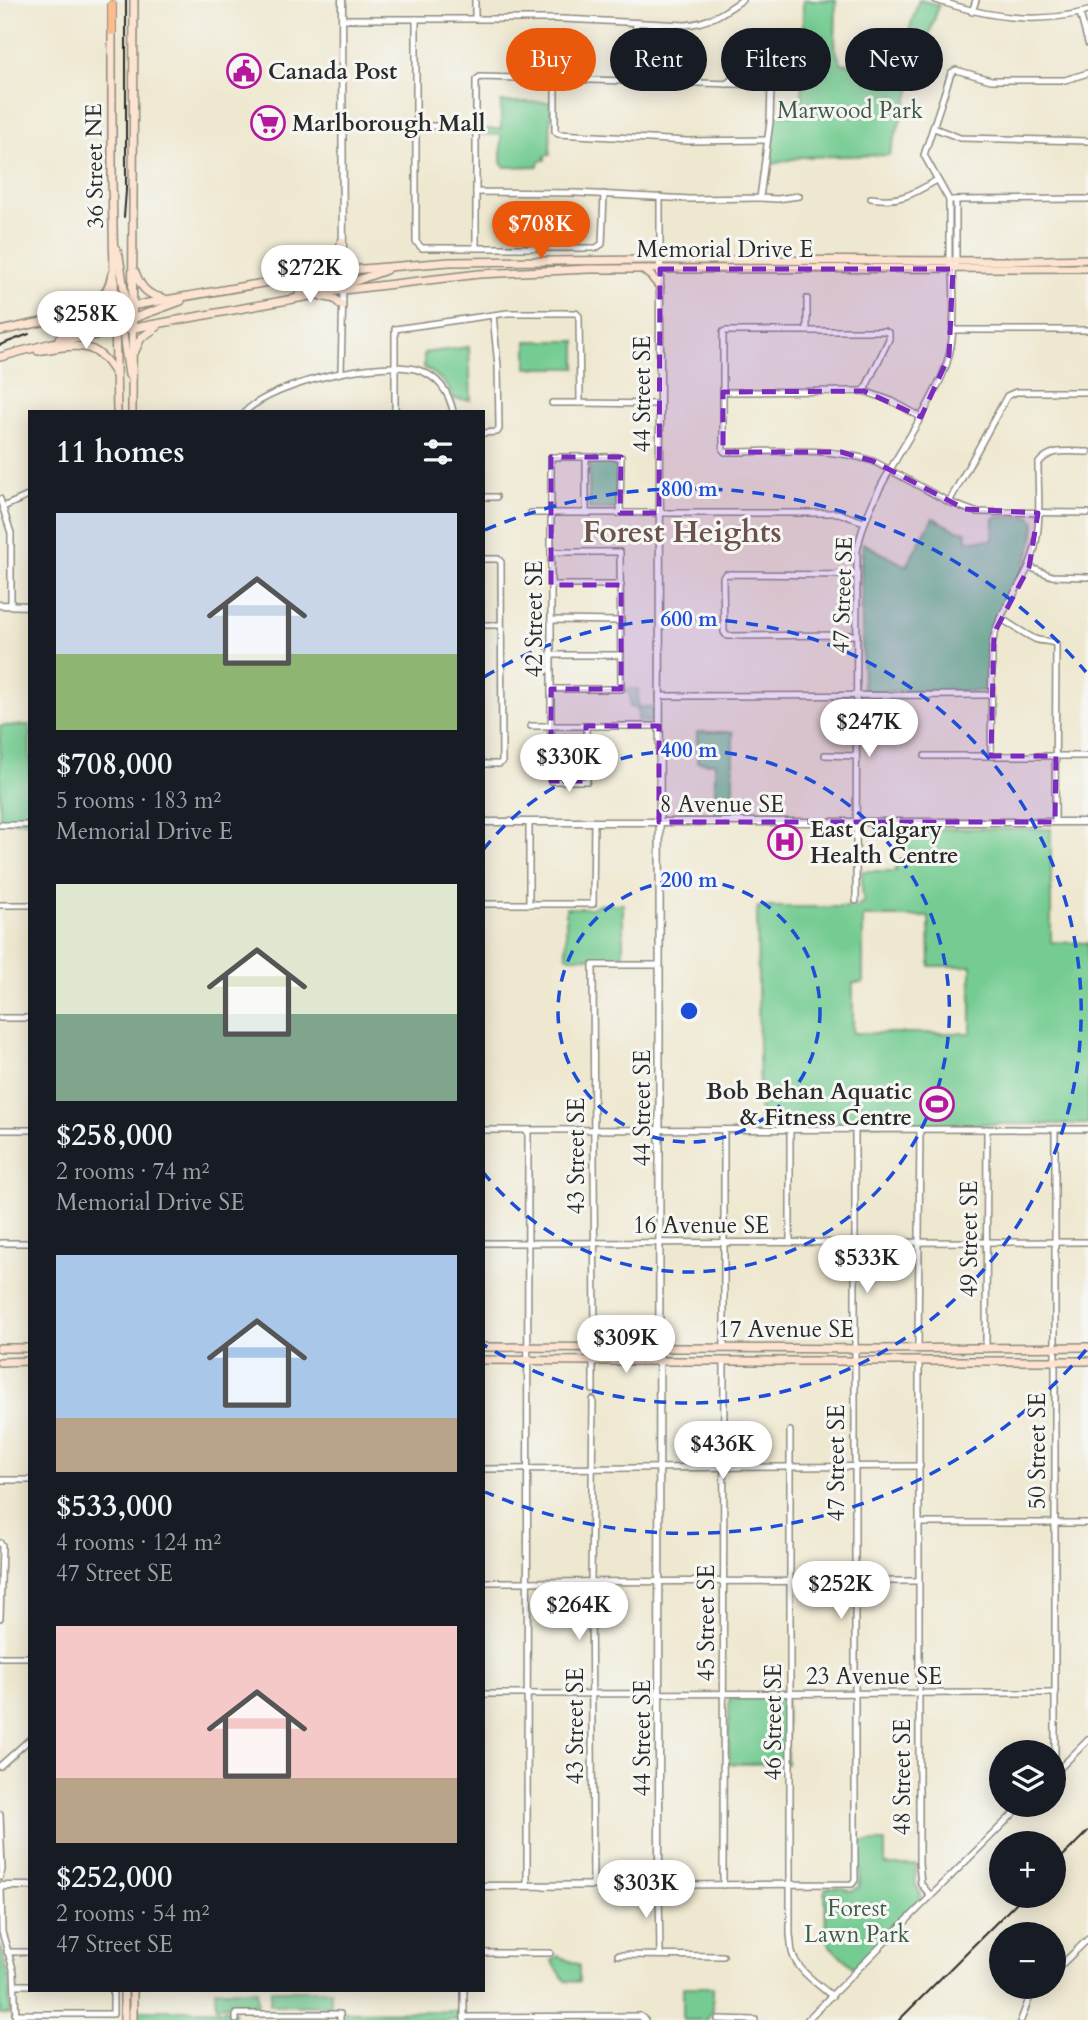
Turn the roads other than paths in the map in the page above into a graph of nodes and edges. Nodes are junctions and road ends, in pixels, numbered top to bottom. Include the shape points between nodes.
1 (134, 0) edge
2 (342, 0) edge
3 (475, 0) edge
4 (742, 0) edge
5 (936, 0) edge
6 (975, 0) edge
7 (113, 3) edge
8 (1088, 11) edge
9 (972, 12) junction
10 (1080, 13) junction
11 (342, 19) junction
12 (416, 19) junction
13 (475, 19) junction
14 (636, 23) junction
15 (636, 28) edge
16 (112, 31) joint
17 (1088, 43) edge
18 (1088, 73) edge
19 (506, 77) edge
20 (555, 91) edge
21 (771, 91) edge
22 (416, 126) junction
23 (476, 126) junction
24 (933, 128) junction
25 (767, 140) junction
26 (1088, 141) edge
27 (937, 180) junction
28 (476, 192) junction
29 (604, 194) junction
30 (799, 196) dead end
31 (660, 197) junction
32 (760, 198) junction
33 (871, 198) dead end
34 (1088, 199) edge
35 (953, 200) junction
36 (342, 241) junction
37 (114, 245) junction
38 (476, 247) junction
39 (114, 257) junction
40 (1088, 259) edge
41 (953, 261) junction
42 (400, 265) junction
43 (660, 265) junction
44 (134, 268) junction
45 (642, 268) junction
46 (1088, 268) edge
47 (953, 269) junction
48 (343, 270) junction
49 (326, 272) junction
50 (343, 280) junction
51 (660, 287) junction
52 (342, 290) junction
53 (317, 295) junction
54 (195, 296) junction
55 (807, 299) dead end
56 (170, 300) junction
57 (268, 303) junction
58 (342, 306) junction
59 (116, 309) junction
60 (493, 315) junction
61 (51, 320) junction
62 (125, 320) junction
63 (163, 323) junction
64 (954, 330) junction
65 (1088, 330) edge
66 (0, 331) edge
67 (807, 331) junction
68 (18, 351) junction
69 (133, 354) junction
70 (0, 357) edge
71 (395, 368) junction
72 (341, 372) junction
73 (116, 375) junction
74 (132, 386) junction
75 (864, 391) junction
76 (723, 392) junction
77 (1088, 392) edge
78 (552, 403) dead end
79 (580, 403) junction
80 (659, 404) junction
81 (117, 410) edge
82 (132, 410) edge
83 (248, 410) edge
84 (395, 410) edge
85 (453, 410) edge
86 (921, 417) junction
87 (485, 433) edge
88 (1088, 452) edge
89 (586, 457) junction
90 (891, 470) junction
91 (28, 496) edge
92 (485, 497) edge
93 (496, 497) dead end
94 (0, 499) edge
95 (949, 502) junction
96 (3, 507) junction
97 (531, 513) dead end
98 (551, 513) junction
99 (586, 513) junction
100 (620, 513) junction
101 (659, 513) junction
102 (1038, 513) junction
103 (1088, 513) edge
104 (864, 522) junction
105 (551, 552) junction
106 (485, 559) edge
107 (1029, 567) junction
108 (857, 575) junction
109 (1088, 577) edge
110 (551, 585) junction
111 (621, 585) junction
112 (0, 606) edge
113 (11, 606) junction
114 (28, 606) edge
115 (1000, 618) junction
116 (551, 620) junction
117 (621, 621) junction
118 (485, 625) edge
119 (501, 625) junction
120 (857, 635) junction
121 (551, 655) junction
122 (621, 655) junction
123 (551, 689) junction
124 (991, 695) junction
125 (659, 696) junction
126 (856, 696) junction
127 (531, 726) dead end
128 (551, 726) junction
129 (586, 726) junction
130 (659, 726) junction
131 (825, 755) dead end
132 (856, 756) junction
133 (925, 756) dead end
134 (991, 756) junction
135 (1056, 756) junction
136 (1088, 756) edge
137 (485, 764) edge
138 (485, 822) edge
139 (529, 822) junction
140 (594, 822) junction
141 (659, 822) junction
142 (856, 822) junction
143 (1055, 822) junction
144 (1088, 822) edge
145 (0, 825) edge
146 (28, 825) edge
147 (856, 901) dead end
148 (485, 904) edge
149 (529, 904) junction
150 (0, 905) edge
151 (28, 905) edge
152 (659, 965) junction
153 (0, 1018) edge
154 (28, 1018) edge
155 (790, 1129) junction
156 (855, 1129) junction
157 (920, 1129) junction
158 (987, 1129) junction
159 (1055, 1129) junction
160 (1088, 1129) edge
161 (0, 1130) edge
162 (28, 1130) edge
163 (485, 1130) edge
164 (528, 1130) junction
165 (593, 1130) junction
166 (659, 1130) junction
167 (724, 1130) junction
168 (724, 1242) junction
169 (790, 1242) junction
170 (854, 1242) junction
171 (920, 1242) junction
172 (987, 1242) junction
173 (1055, 1242) junction
174 (1088, 1242) edge
175 (0, 1243) edge
176 (28, 1243) edge
177 (485, 1243) edge
178 (528, 1243) junction
179 (593, 1243) junction
180 (659, 1243) junction
181 (485, 1347) edge
182 (527, 1347) junction
183 (595, 1347) junction
184 (659, 1347) junction
185 (724, 1347) junction
186 (1055, 1347) junction
187 (1088, 1347) edge
188 (0, 1348) edge
189 (28, 1348) edge
190 (853, 1349) junction
191 (918, 1349) junction
192 (986, 1349) junction
193 (485, 1360) edge
194 (528, 1360) junction
195 (1055, 1360) junction
196 (593, 1361) junction
197 (659, 1361) junction
198 (724, 1361) junction
199 (853, 1361) junction
200 (919, 1361) junction
201 (1088, 1361) edge
202 (0, 1362) edge
203 (28, 1362) edge
204 (593, 1390) dead end
205 (593, 1399) dead end
206 (790, 1431) dead end
207 (919, 1466) junction
208 (790, 1467) junction
209 (854, 1467) junction
210 (527, 1468) junction
211 (593, 1468) junction
212 (659, 1468) junction
213 (723, 1468) junction
214 (485, 1469) edge
215 (0, 1480) edge
216 (28, 1480) edge
217 (919, 1523) junction
218 (1055, 1523) junction
219 (1088, 1523) edge
220 (0, 1543) edge
221 (792, 1581) junction
222 (854, 1581) junction
223 (919, 1581) junction
224 (485, 1582) edge
225 (528, 1582) junction
226 (591, 1582) junction
227 (659, 1582) junction
228 (723, 1582) junction
229 (0, 1618) edge
230 (0, 1657) edge
231 (28, 1657) edge
232 (790, 1693) junction
233 (855, 1693) junction
234 (919, 1693) junction
235 (1056, 1693) junction
236 (485, 1694) edge
237 (527, 1694) junction
238 (659, 1694) junction
239 (723, 1694) junction
240 (592, 1695) junction
241 (1055, 1740) edge
242 (1088, 1740) edge
243 (28, 1741) edge
244 (1066, 1762) edge
245 (0, 1766) edge
246 (0, 1814) edge
247 (1010, 1817) edge
248 (1, 1873) edge
249 (790, 1884) junction
250 (593, 1885) junction
251 (659, 1885) junction
252 (723, 1885) junction
253 (1, 1886) edge
254 (9, 1886) junction
255 (28, 1886) edge
256 (485, 1886) edge
257 (527, 1886) junction
258 (930, 1895) junction
259 (1088, 1939) edge
260 (8, 1952) junction
261 (28, 1952) edge
262 (485, 1953) edge
263 (550, 1953) dead end
264 (618, 1955) dead end
265 (660, 1955) junction
266 (723, 1956) dead end
267 (1066, 1960) edge
268 (15, 1985) junction
269 (28, 1985) edge
270 (113, 1992) edge
271 (124, 1992) edge
272 (133, 1992) edge
273 (464, 1992) edge
274 (832, 1996) junction
275 (1029, 1999) edge
276 (15, 2017) edge
277 (464, 2019) edge
278 (718, 2019) edge
279 (124, 2020) edge
280 (134, 2020) edge
281 (236, 2020) edge
282 (340, 2020) edge
283 (645, 2020) edge
284 (755, 2020) edge
285 (807, 2020) edge
286 (1021, 2020) edge

1 - 44 main road, 36 Street NE
2 - 11 street
3 - 13 street
4 - 14 street via 703,23
5 - 9 street
6 - 9 street
7 - 16 main road, 36 Street NE
8 - 10 street
9 - 10 street via 1029,19
10 - 17 street
11 - 12 street
11 - 36 street
12 - 13 street
12 - 22 street
13 - 14 street
14 - 15 street
16 - 37 main road, 36 Street NE
18 - 24 street via 1065,80 991,80 956,70 951,73
19 - 23 street via 476,80
20 - 25 street via 558,134
21 - 25 street
22 - 23 street
22 - 38 street via 416,242 422,248
23 - 28 street
24 - 26 street via 960,138
24 - 27 street via 924,155
25 - 32 street
27 - 33 street via 900,199
27 - 35 street
28 - 29 street
28 - 38 street
29 - 31 street
29 - 38 street via 601,244 596,248
30 - 32 street
31 - 32 street
31 - 43 street
34 - 35 street
35 - 41 street
36 - 48 street
36 - 49 main road
37 - 39 main road, 36 Street NE
37 - 62 main road
39 - 59 main road, 36 Street NE
39 - 61 main road via 109,286 102,297
40 - 41 main road, Memorial Drive E
41 - 43 main road, Memorial Drive E
41 - 47 street
42 - 43 main road, Memorial Drive E via 486,261
42 - 48 main road, Memorial Drive E
42 - 52 main road
43 - 45 main road, Memorial Drive E
43 - 47 main road, Memorial Drive E
43 - 51 street, 44 Street SE
44 - 56 main road via 147,292
44 - 62 main road, 36 Street NE
45 - 51 main road
45 - 52 main road, Memorial Drive E via 479,274
46 - 47 main road, Memorial Drive E
47 - 64 street, 47 Street SE
48 - 49 main road, Memorial Drive E
48 - 50 street
49 - 54 main road, Memorial Drive E
50 - 52 street
50 - 57 main road
51 - 80 street, 44 Street SE
52 - 53 main road, Memorial Drive E
52 - 58 street
53 - 57 main road, Memorial Drive E
53 - 58 main road via 335,299
54 - 56 main road, Memorial Drive E
54 - 62 main road
55 - 67 street
56 - 62 main road, Memorial Drive E
57 - 63 main road, Memorial Drive E
58 - 72 street
59 - 61 main road, Memorial Drive E
59 - 62 main road, Memorial Drive E
60 - 71 street via 396,329
60 - 79 street via 579,316
60 - 87 street via 499,429
61 - 66 main road
62 - 63 main road, Memorial Drive E
62 - 68 main road
62 - 69 main road
62 - 73 main road
62 - 74 main road
63 - 69 main road via 141,338
64 - 65 street
64 - 86 street, 47 Street SE via 943,375
67 - 75 street via 889,333
67 - 76 street via 723,332
68 - 70 main road
68 - 73 main road via 93,348
69 - 74 main road
71 - 72 street
71 - 84 street
71 - 85 street via 419,370 438,381
72 - 83 street via 273,393
73 - 81 main road
74 - 82 main road
75 - 76 street
75 - 86 street
76 - 90 street via 725,452 841,452
77 - 95 street via 1016,392 1007,396
78 - 79 street
79 - 80 street
80 - 101 street, 44 Street SE
86 - 90 street, 47 Street SE
88 - 102 street via 1044,456 1038,464
89 - 98 street, 42 Street SE via 551,457
89 - 99 street
89 - 100 street via 621,457
90 - 95 street
90 - 104 street, 47 Street SE
91 - 96 street
92 - 93 street
94 - 96 street
95 - 102 street via 975,512
96 - 113 street via 11,533
97 - 98 street
98 - 99 street
98 - 105 street, 42 Street SE
99 - 100 street
100 - 101 street
101 - 104 street via 838,513
101 - 125 street, 44 Street SE
102 - 103 street
102 - 107 street
104 - 108 street, 47 Street SE
105 - 110 street, 42 Street SE
105 - 111 street via 620,552
106 - 119 street via 501,562
107 - 109 street via 1052,576
107 - 115 street
108 - 120 street, 47 Street SE
108 - 120 street via 723,576 727,635
110 - 111 street
110 - 116 street, 42 Street SE
111 - 117 street
112 - 113 street
113 - 114 street
115 - 124 street via 992,645
115 - 135 street via 1029,636 1056,644
116 - 117 street
116 - 121 street, 42 Street SE
117 - 122 street
118 - 119 street
119 - 137 street via 502,762
120 - 126 street, 47 Street SE
121 - 122 street
121 - 123 street, 42 Street SE
122 - 123 street via 621,689
123 - 128 street, 42 Street SE
124 - 126 street
124 - 134 street
125 - 126 street
125 - 130 street, 44 Street SE
126 - 132 street, 47 Street SE
127 - 128 street
128 - 129 street
128 - 129 street, 42 Street SE via 551,782 587,781
129 - 130 street
130 - 141 street, 44 Street SE
131 - 132 street
132 - 142 street, 47 Street SE
133 - 134 street
134 - 135 street
135 - 136 street
135 - 143 street
138 - 139 street, 8 Avenue SE
139 - 140 street, 8 Avenue SE
139 - 149 street
140 - 141 street, 8 Avenue SE
140 - 149 street via 593,904
141 - 142 street, 8 Avenue SE
141 - 152 street, 44 Street SE
142 - 143 street, 8 Avenue SE
142 - 147 street, 47 Street SE
143 - 144 street, 8 Avenue SE
145 - 146 street
148 - 149 street
150 - 151 street
152 - 165 street, 43 Street SE via 593,965
152 - 166 street, 44 Street SE
153 - 154 street
155 - 156 street
155 - 167 street
155 - 169 street
156 - 157 street
156 - 170 street, 47 Street SE
157 - 158 street
157 - 171 street
158 - 159 street
158 - 172 street, 49 Street SE
159 - 160 street
159 - 173 street, 50 Street SE
161 - 162 street
163 - 164 street
164 - 165 street
164 - 178 street
165 - 166 street
165 - 179 street, 43 Street SE
166 - 167 street
166 - 180 street, 44 Street SE
167 - 168 street
168 - 169 street, 16 Avenue SE
168 - 180 street, 16 Avenue SE
168 - 185 street
169 - 170 street, 16 Avenue SE
170 - 171 street, 16 Avenue SE
170 - 190 street, 47 Street SE
171 - 172 street, 16 Avenue SE
171 - 191 street
172 - 173 street, 16 Avenue SE
172 - 192 street, 49 Street SE
173 - 174 street, 16 Avenue SE
173 - 186 street, 50 Street SE
175 - 176 street
177 - 178 street, 16 Avenue SE
178 - 179 street, 16 Avenue SE
178 - 182 street
179 - 180 street, 16 Avenue SE
179 - 183 street, 43 Street SE
180 - 184 street, 44 Street SE
181 - 182 main road, 17 Avenue SE
182 - 183 main road, 17 Avenue SE
182 - 194 street
183 - 184 main road, 17 Avenue SE
184 - 185 main road, 17 Avenue SE
184 - 197 street, 44 Street SE
185 - 190 main road, 17 Avenue SE
186 - 187 main road, 17 Avenue SE
186 - 192 main road, 17 Avenue SE
186 - 195 street, 50 Street SE
188 - 189 main road
190 - 191 main road, 17 Avenue SE
190 - 199 street, 47 Street SE
191 - 192 main road, 17 Avenue SE
193 - 194 main road, 17 Avenue SE
194 - 196 main road, 17 Avenue SE
194 - 210 street
195 - 200 main road, 17 Avenue SE
195 - 201 main road, 17 Avenue SE
195 - 218 street, 50 Street SE
196 - 197 main road, 17 Avenue SE
196 - 204 street
197 - 198 main road, 17 Avenue SE
197 - 212 street, 44 Street SE
198 - 199 main road, 17 Avenue SE
198 - 213 street, 45 Street SE
199 - 200 main road, 17 Avenue SE
199 - 209 street, 47 Street SE
200 - 207 street, 48 Street SE
202 - 203 main road
205 - 211 street, 43 Street SE
206 - 208 street, 46 Street SE
207 - 209 street
207 - 217 street, 48 Street SE
208 - 209 street
208 - 213 street
208 - 221 street, 46 Street SE
209 - 222 street, 47 Street SE
210 - 211 street
210 - 214 street
210 - 225 street
211 - 212 street
211 - 226 street, 43 Street SE
212 - 213 street
212 - 227 street, 44 Street SE
213 - 228 street, 45 Street SE
215 - 216 street
217 - 218 street
217 - 223 street, 48 Street SE
218 - 219 street
218 - 235 street, 50 Street SE
220 - 229 street
221 - 222 street
221 - 228 street
221 - 232 street, 46 Street SE
222 - 223 street
222 - 233 street, 47 Street SE
223 - 234 street, 48 Street SE
224 - 225 street
225 - 226 street
225 - 237 street
226 - 227 street
226 - 240 street, 43 Street SE
227 - 228 street
227 - 238 street, 44 Street SE
228 - 239 street, 45 Street SE
230 - 231 street
232 - 233 street, 23 Avenue SE
232 - 239 street, 23 Avenue SE
232 - 249 street, 46 Street SE
233 - 234 street, 23 Avenue SE
233 - 249 street, 47 Street SE via 855,1880 852,1884
234 - 235 street, 23 Avenue SE
234 - 258 street, 48 Street SE via 919,1875
235 - 241 street, 50 Street SE
236 - 237 street, 23 Avenue SE
237 - 240 street, 23 Avenue SE
237 - 257 street
238 - 239 street, 23 Avenue SE
238 - 240 street, 23 Avenue SE
238 - 251 street, 44 Street SE
239 - 252 street, 45 Street SE
240 - 250 street, 43 Street SE
242 - 244 street
243 - 245 street
246 - 248 street
247 - 258 street
248 - 254 street
249 - 252 street
249 - 274 street, 46 Street SE via 792,1952 809,1976
250 - 251 street
250 - 257 street
251 - 252 street
251 - 265 street, 44 Street SE
253 - 254 street
253 - 260 street via 2,1932
254 - 255 street
256 - 257 street
258 - 274 street
259 - 267 street
260 - 261 street
260 - 268 street
262 - 263 street
264 - 265 street
265 - 266 street
268 - 269 street
268 - 276 street
270 - 276 street via 113,2014
271 - 279 main road
272 - 280 main road
273 - 277 street
274 - 285 street
275 - 286 street
277 - 283 street
278 - 284 street
281 - 282 street via 236,2014 340,2014

